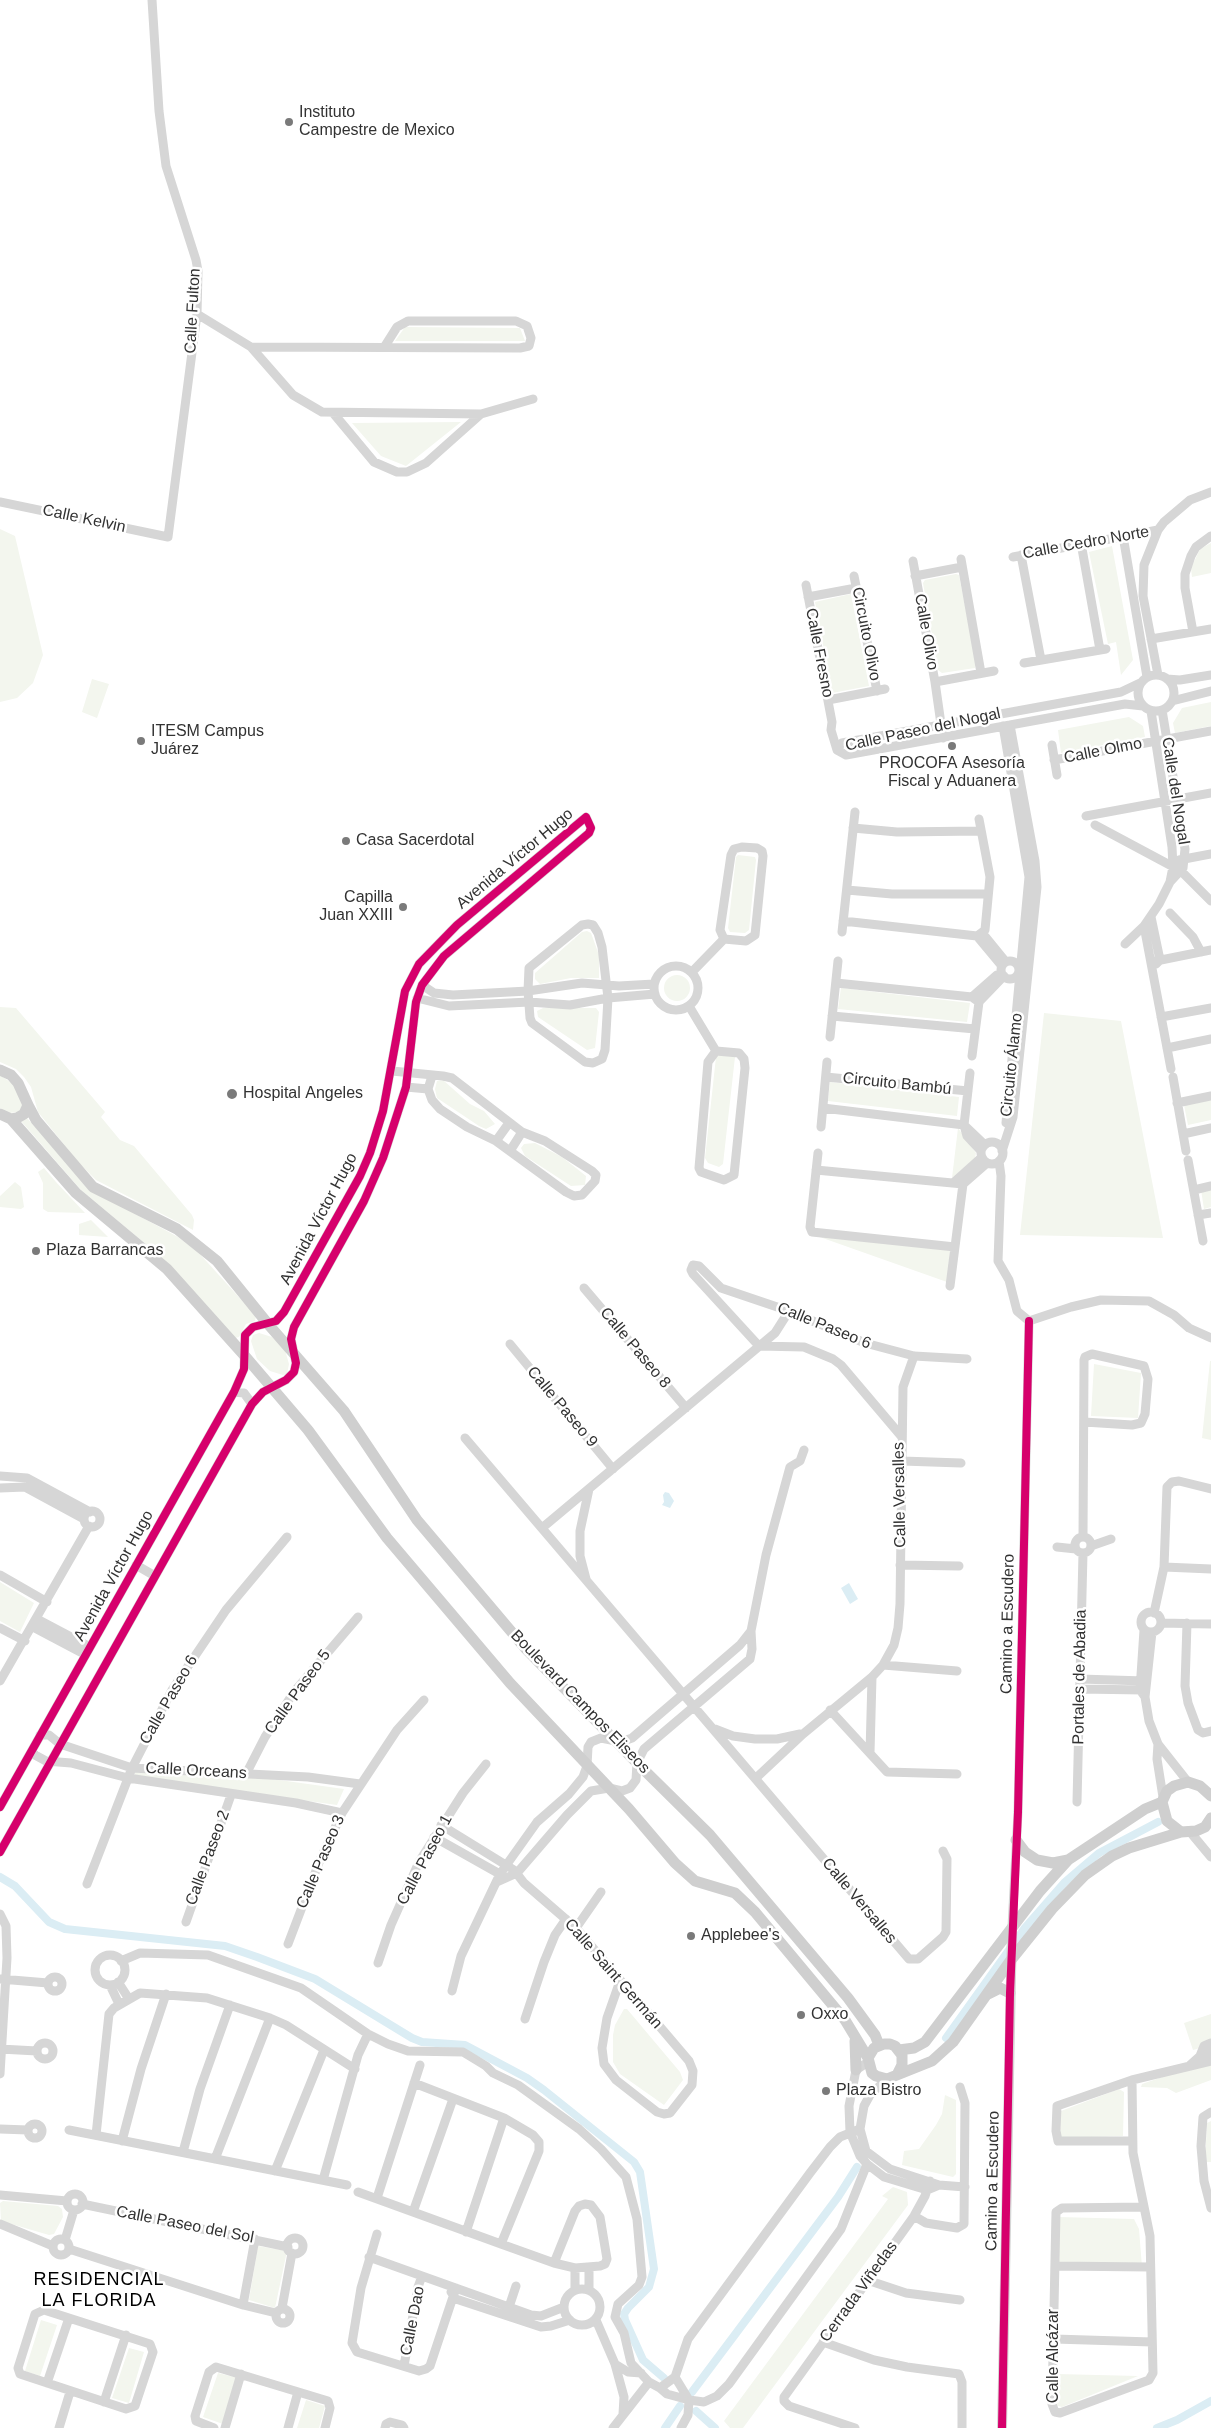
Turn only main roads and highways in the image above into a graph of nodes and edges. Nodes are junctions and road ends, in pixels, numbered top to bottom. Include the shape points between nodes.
1 (0, 1070) edge
2 (28, 1105) junction
3 (5, 1117) edge
4 (1209, 1792) edge
5 (1162, 1800) junction
6 (1210, 1823) edge
7 (1186, 1832) junction
8 (1016, 1840) road end
9 (1068, 1860) junction
10 (1010, 1993) road end
11 (986, 1995) junction
12 (854, 2034) junction
13 (878, 2045) junction
14 (899, 2050) junction
15 (868, 2060) junction
16 (856, 2070) road end
17 (892, 2077) junction

1 - 2 main road via 18,1082
2 - 3 main road via 24,1114
2 - 13 main road, Boulevard Campos Eliseos via 36,1120 93,1187 188,1236 217,1261 344,1411 417,1520 526,1649 710,1835 848,1998 875,2035
3 - 12 main road via 76,1193 167,1269 308,1430 387,1538 510,1683 609,1788 682,1872 702,1884 735,1893 751,1907
4 - 5 main road via 1196,1783 1188,1782 1174,1786
5 - 7 main road via 1167,1821
5 - 9 main road
6 - 7 main road
7 - 11 main road via 1129,1848 1096,1867 1052,1909 1012,1955
8 - 9 main road via 1037,1860 1053,1863
9 - 14 main road via 1040,1890 925,2042
10 - 11 main road via 1000,1988
11 - 17 main road via 940,2055
12 - 15 main road
12 - 16 main road
13 - 14 main road via 890,2044
13 - 15 main road via 870,2052
14 - 17 main road via 903,2060
15 - 17 main road via 869,2068 876,2076

